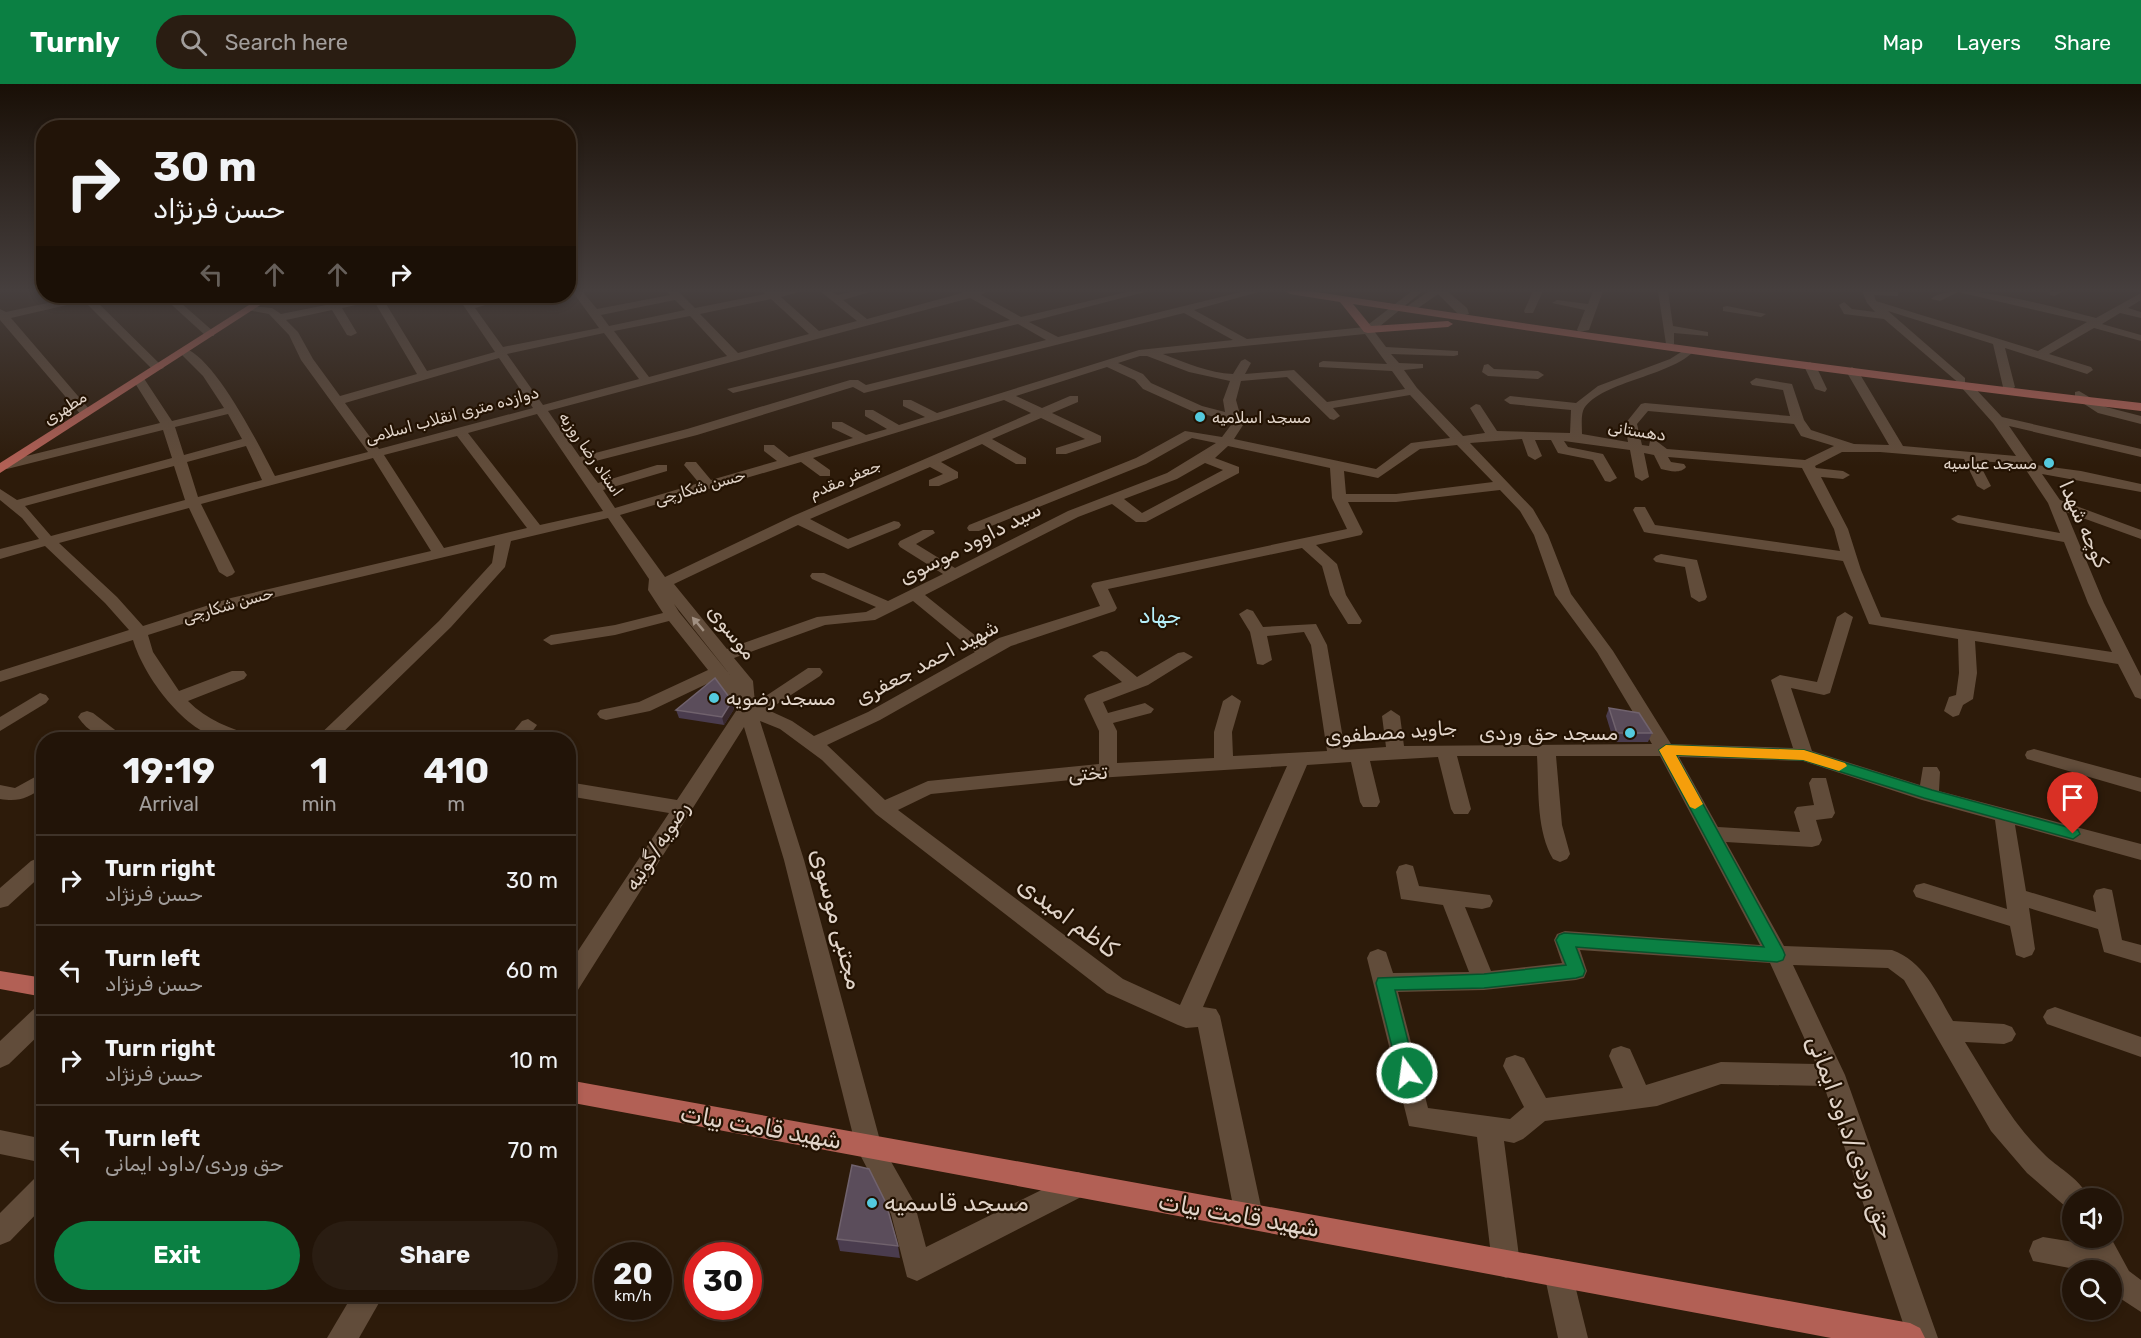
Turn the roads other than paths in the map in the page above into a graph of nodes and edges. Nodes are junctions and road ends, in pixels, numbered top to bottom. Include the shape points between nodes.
1 (31, 350) edge
2 (140, 350) edge
3 (301, 350) edge
4 (409, 350) edge
5 (499, 350) edge
6 (512, 350) edge
7 (621, 350) edge
8 (728, 350) edge
9 (763, 350) edge
10 (896, 350) edge
11 (1021, 350) edge
12 (1173, 350) edge
13 (1383, 350) joint
14 (1686, 350) edge
15 (1689, 350) junction
16 (1723, 350) edge
17 (1925, 350) edge
18 (2000, 350) edge
19 (2024, 350) edge
20 (2049, 350) edge
21 (184, 351) joint
22 (501, 352) junction
23 (1149, 352) junction
24 (1454, 352) dead end
25 (2040, 355) junction
26 (735, 357) junction
27 (1105, 362) junction
28 (965, 363) junction
29 (1245, 363) dead end
30 (1323, 365) dead end
31 (1395, 366) junction
32 (1419, 366) dead end
33 (1810, 366) junction
34 (158, 368) junction
35 (1488, 368) dead end
36 (2087, 370) dead end
37 (1852, 371) junction
38 (976, 372) dead end
39 (1511, 374) junction
40 (1539, 375) dead end
41 (424, 376) junction
42 (1237, 378) junction
43 (139, 380) junction
44 (646, 381) junction
45 (1756, 382) dead end
46 (1964, 384) junction
47 (2008, 387) junction
48 (1821, 389) dead end
49 (1413, 391) junction
50 (1003, 395) junction
51 (1074, 399) dead end
52 (1510, 399) dead end
53 (2083, 399) junction
54 (338, 400) junction
55 (1526, 401) junction
56 (2141, 401) edge
57 (907, 403) dead end
58 (1324, 406) junction
59 (2141, 406) edge
60 (1580, 407) junction
61 (765, 408) junction
62 (1476, 408) dead end
63 (540, 409) junction
64 (230, 410) junction
65 (86, 413) junction
66 (869, 413) dead end
67 (1041, 414) junction
68 (744, 415) junction
69 (1334, 416) dead end
70 (935, 417) junction
71 (1232, 417) junction
72 (1798, 420) junction
73 (1998, 420) junction
74 (2141, 420) edge
75 (756, 425) dead end
76 (837, 425) dead end
77 (168, 426) junction
78 (897, 429) junction
79 (460, 431) junction
80 (1492, 436) junction
81 (1527, 436) junction
82 (1556, 437) junction
83 (1576, 437) junction
84 (865, 439) junction
85 (984, 440) junction
86 (250, 441) junction
87 (1462, 441) junction
88 (1223, 442) junction
89 (1656, 445) junction
90 (770, 448) dead end
91 (1635, 448) junction
92 (1852, 448) junction
93 (1898, 449) junction
94 (957, 451) junction
95 (1061, 451) dead end
96 (376, 453) junction
97 (2141, 453) edge
98 (1535, 456) dead end
99 (1969, 456) junction
100 (803, 457) junction
101 (1204, 458) junction
102 (179, 460) junction
103 (970, 460) dead end
104 (1021, 461) dead end
105 (576, 462) junction
106 (787, 462) junction
107 (933, 462) junction
108 (692, 465) dead end
109 (2031, 465) junction
110 (1337, 466) junction
111 (3, 467) edge
112 (1679, 467) dead end
113 (662, 468) dead end
114 (1809, 468) junction
115 (825, 473) dead end
116 (1843, 475) dead end
117 (1642, 477) dead end
118 (1610, 478) dead end
119 (270, 481) junction
120 (934, 483) dead end
121 (708, 485) junction
122 (1505, 485) junction
123 (1984, 486) dead end
124 (2140, 487) edge
125 (594, 488) junction
126 (0, 493) edge
127 (1339, 498) junction
128 (1114, 499) junction
129 (193, 502) junction
130 (2055, 503) junction
131 (14, 505) junction
132 (1641, 510) dead end
133 (612, 513) junction
134 (798, 519) junction
135 (1958, 519) dead end
136 (894, 525) dead end
137 (974, 528) dead end
138 (537, 531) junction
139 (928, 533) dead end
140 (2141, 535) edge
141 (504, 538) junction
142 (2070, 539) junction
143 (48, 541) junction
144 (1305, 543) junction
145 (440, 553) junction
146 (0, 554) edge
147 (1849, 557) junction
148 (1661, 559) dead end
149 (227, 572) dead end
150 (954, 574) junction
151 (818, 576) dead end
152 (661, 581) junction
153 (915, 595) junction
154 (1699, 597) dead end
155 (889, 607) junction
156 (1247, 614) dead end
157 (673, 615) junction
158 (1845, 617) dead end
159 (1354, 621) dead end
160 (139, 632) junction
161 (1258, 632) junction
162 (1966, 634) junction
163 (551, 640) dead end
164 (986, 653) junction
165 (725, 655) junction
166 (1101, 656) dead end
167 (1184, 657) dead end
168 (1263, 660) dead end
169 (2130, 665) edge
170 (717, 672) junction
171 (814, 672) dead end
172 (238, 675) dead end
173 (0, 677) edge
174 (1134, 683) junction
175 (2141, 693) edge
176 (876, 694) dead end
177 (40, 699) dead end
178 (176, 699) junction
179 (1232, 701) dead end
180 (890, 707) junction
181 (751, 709) junction
182 (1145, 709) dead end
183 (1953, 711) dead end
184 (606, 714) dead end
185 (1391, 716) dead end
186 (87, 717) dead end
187 (1102, 720) junction
188 (0, 725) edge
189 (528, 725) dead end
190 (105, 732) edge
191 (223, 732) edge
192 (331, 732) edge
193 (522, 732) edge
194 (813, 744) junction
195 (1446, 750) junction
196 (1546, 750) junction
197 (1666, 750) junction
198 (1396, 753) junction
199 (1804, 755) junction
200 (1359, 756) junction
201 (2034, 756) dead end
202 (1337, 758) junction
203 (1299, 761) junction
204 (1224, 765) junction
205 (1108, 771) junction
206 (1930, 772) dead end
207 (36, 783) edge
208 (1819, 783) dead end
209 (2141, 785) edge
210 (576, 790) edge
211 (0, 792) edge
212 (1929, 795) junction
213 (1370, 802) dead end
214 (682, 808) junction
215 (883, 809) junction
216 (1461, 809) dead end
217 (2004, 816) junction
218 (1712, 834) junction
219 (2141, 852) edge
220 (1560, 854) dead end
221 (36, 868) edge
222 (1406, 872) dead end
223 (1924, 891) dead end
224 (2016, 896) junction
225 (2104, 896) dead end
226 (1450, 899) junction
227 (0, 900) edge
228 (1482, 901) dead end
229 (2020, 921) junction
230 (2109, 924) junction
231 (2024, 949) dead end
232 (2141, 954) edge
233 (1777, 955) junction
234 (1378, 958) dead end
235 (576, 974) edge
236 (0, 980) edge
237 (1484, 981) junction
238 (1384, 983) junction
239 (36, 987) edge
240 (2055, 1017) dead end
241 (1186, 1018) junction
242 (36, 1022) edge
243 (1946, 1031) junction
244 (2004, 1034) dead end
245 (2141, 1047) edge
246 (1621, 1056) dead end
247 (0, 1057) edge
248 (1515, 1066) dead end
249 (1833, 1075) junction
250 (576, 1092) edge
251 (1639, 1097) junction
252 (1539, 1110) junction
253 (1489, 1127) junction
254 (0, 1142) edge
255 (868, 1147) junction
256 (36, 1149) edge
257 (1078, 1185) junction
258 (2064, 1188) edge
259 (36, 1195) edge
260 (1249, 1216) junction
261 (0, 1232) edge
262 (2103, 1249) edge
263 (2043, 1251) dead end
264 (1506, 1264) junction
265 (1558, 1273) junction
266 (2141, 1298) edge
267 (365, 1302) edge
268 (342, 1338) edge
269 (1573, 1338) edge
270 (1910, 1338) edge
271 (1923, 1338) edge

1 - 65 street
2 - 34 street
3 - 54 street
4 - 41 street
5 - 22 street, استاد رضا روزبه
6 - 22 street
7 - 44 street
8 - 26 street
9 - 26 street, دوازده متری انقلاب اسلامی
10 - 61 street via 733,389
11 - 28 street
12 - 23 street, حسن شکارچی
13 - 24 street
13 - 31 street, حق وردی/داود ایمانی
14 - 15 main road
15 - 33 main road
15 - 60 street via 1674,361 1602,389
16 - 46 main road
17 - 46 street, کوچه شهدا
18 - 47 street
19 - 25 street
20 - 25 street
21 - 34 main road, مطهری
21 - 64 street via 194,356
22 - 41 street
22 - 63 street, استاد رضا روزبه
23 - 27 street, حسن شکارچی
23 - 42 street via 1178,364
25 - 36 street
26 - 44 street, دوازده متری انقلاب اسلامی
27 - 50 street, حسن شکارچی
27 - 71 street via 1198,409
28 - 38 street
28 - 61 street
29 - 42 street
30 - 31 street
31 - 32 street
31 - 49 street, حق وردی/داود ایمانی
33 - 37 main road
33 - 48 street
34 - 43 main road, مطهری
35 - 39 street via 1488,372
37 - 46 main road
37 - 93 street
39 - 40 street
39 - 55 street
41 - 54 street
42 - 58 street via 1290,373
42 - 71 street via 1228,397
43 - 65 main road, مطهری
43 - 77 street
44 - 63 street, دوازده متری انقلاب اسلامی
45 - 72 street via 1788,387
46 - 47 main road
46 - 53 main road
46 - 73 street, کوچه شهدا
47 - 53 main road
49 - 58 street
49 - 87 street, حق وردی/داود ایمانی
50 - 67 street
50 - 70 street, حسن شکارچی via 970,401
51 - 67 street, جعفر مقدم
52 - 55 street
53 - 56 main road
53 - 59 main road
53 - 74 street via 2102,410
54 - 96 street
55 - 60 street
57 - 70 street
58 - 69 street
60 - 83 street via 1576,413
61 - 68 street
62 - 80 street
63 - 79 street, دوازده متری انقلاب اسلامی
63 - 105 street, استاد رضا روزبه
64 - 77 street
64 - 86 street
65 - 111 main road, مطهری
66 - 78 street
67 - 85 street, جعفر مقدم
67 - 95 street via 1096,439
68 - 75 street
68 - 105 street
70 - 78 street, حسن شکارچی
71 - 88 street via 1237,425
72 - 91 street via 1645,407 1631,424
72 - 92 street via 1806,433
73 - 97 street
73 - 109 street, کوچه شهدا
76 - 84 street
77 - 102 street
77 - 111 street
78 - 84 street, حسن شکارچی
79 - 96 street, دوازده متری انقلاب اسلامی
79 - 138 street
80 - 81 street, دهستانی
80 - 87 street, دهستانی
81 - 82 street, دهستانی
81 - 98 street
82 - 83 street, دهستانی
82 - 118 street via 1563,450 1598,457
83 - 91 street, دهستانی
84 - 100 street, حسن شکارچی
85 - 94 street, جعفر مقدم
85 - 104 street
86 - 102 street
86 - 119 street
87 - 110 street, دهستانی via 1416,446 1378,474
87 - 122 street, حق وردی/داود ایمانی
88 - 101 street, سید داوود موسوی
88 - 110 street
88 - 137 street via 1190,434 1141,461
89 - 91 street, دهستانی
89 - 112 street via 1666,466
89 - 114 street, دهستانی
90 - 106 street
91 - 117 street
92 - 93 street
92 - 114 street via 1840,448
93 - 99 street
94 - 103 street
94 - 107 street, جعفر مقدم
96 - 119 street, دوازده متری انقلاب اسلامی
96 - 145 street
99 - 109 street
99 - 123 street
100 - 106 street, حسن شکارچی
100 - 115 street
101 - 128 street, سید داوود موسوی via 1172,476
101 - 128 street via 1234,470 1141,519
102 - 129 street
102 - 131 street
105 - 125 street, استاد رضا روزبه
106 - 121 street, حسن شکارچی
107 - 120 street via 953,475
107 - 134 street, جعفر مقدم
108 - 121 street
109 - 124 street
109 - 130 street, کوچه شهدا
110 - 127 street
113 - 125 street
114 - 116 street, دهستانی
114 - 147 street via 1840,529
119 - 129 street, دوازده متری انقلاب اسلامی
121 - 133 street, حسن شکارچی
122 - 127 street via 1396,498
122 - 197 street, حق وردی/داود ایمانی via 1526,509 1541,535 1563,595 1605,651
125 - 133 street, استاد رضا روزبه
126 - 131 street
127 - 144 street via 1356,532
128 - 150 street, سید داوود موسوی via 1073,514
129 - 143 street, دوازده متری انقلاب اسلامی
129 - 149 street
130 - 140 street
130 - 142 street, کوچه شهدا
131 - 143 street via 27,514
132 - 147 street via 1649,529
133 - 138 street, حسن شکارچی
133 - 152 street, موسوی
134 - 136 street via 848,545
134 - 152 street, جعفر مقدم
135 - 142 street
138 - 141 street, حسن شکارچی
139 - 150 street via 905,544
141 - 145 street, حسن شکارچی
141 - 192 street via 500,564 445,624
142 - 169 street, کوچه شهدا
143 - 146 street, دوازده متری انقلاب اسلامی
143 - 160 street
144 - 159 street via 1329,564 1338,595
144 - 164 street, شهید احمد جعفری via 1099,586 1109,608 1005,642
145 - 160 street, حسن شکارچی via 237,601
147 - 162 street via 1875,621
148 - 154 street via 1692,563
150 - 153 street, سید داوود موسوی
151 - 155 street
152 - 157 street, موسوی via 656,590
165 -> 152 street, موسوی
153 - 155 street, سید داوود موسوی
153 - 164 street
155 - 165 street, سید داوود موسوی via 855,620 823,620
156 - 161 street
157 - 163 street via 615,630
157 - 170 street, موسوی
158 - 199 street via 1824,689 1780,680
160 - 173 street, حسن شکارچی
160 - 178 street via 145,652
161 - 168 street
161 - 202 street via 1310,627 1319,645
162 - 169 street
162 - 183 street via 1968,673 1964,699 1955,701
164 - 180 street, شهید احمد جعفری
165 - 181 street, موسوی via 744,681
166 - 174 street
167 - 174 street
169 - 175 street, کوچه شهدا
170 - 181 street, موسوی
170 - 184 street via 644,707
171 - 181 street
172 - 178 street
174 - 187 street via 1094,699
176 - 180 street
177 - 188 street
178 - 191 street via 195,719
179 - 204 street via 1223,732
180 - 194 street, شهید احمد جعفری
181 - 194 street, کاظم امیدی via 786,725
181 - 214 street, رضویه/گونیه
181 - 255 street, مجتبی موسوی
182 - 187 street
185 - 198 street
186 - 190 street
187 - 205 street via 1108,731
189 - 193 street
194 - 215 street, کاظم امیدی
195 - 196 street, جاوید مصطفوی
195 - 198 street, جاوید مصطفوی
195 - 216 street
196 - 197 street, جاوید مصطفوی
196 - 220 street via 1552,825
197 - 199 street, جاوید مصطفوی
197 - 218 street, حق وردی/داود ایمانی
198 - 200 street, جاوید مصطفوی
199 - 212 street, جاوید مصطفوی
200 - 202 street, جاوید مصطفوی
200 - 213 street
201 - 209 street
202 - 203 street, جاوید مصطفوی
203 - 204 street, تختی
203 - 241 street
204 - 205 street, تختی
205 - 215 street, تختی via 928,788
206 - 212 street
207 - 211 street via 18,795
208 - 218 street via 1825,813 1804,813 1812,840
210 - 214 street
212 - 217 street, جاوید مصطفوی
214 - 235 street, رضویه/گونیه
215 - 241 street, کاظم امیدی via 1115,986
217 - 219 street, جاوید مصطفوی
217 - 224 street
218 - 233 street, حق وردی/داود ایمانی
221 - 227 street
222 - 226 street via 1409,893
223 - 229 street
224 - 229 street
224 - 230 street
225 - 230 street
226 - 228 street
226 - 237 street
229 - 231 street
230 - 232 street via 2112,946
233 - 237 street via 1564,940 1576,971
233 - 243 street via 1892,959 1912,973
233 - 249 street, حق وردی/داود ایمانی
234 - 238 street
236 - 239 main road
237 - 238 street
238 - 253 street via 1418,1118
240 - 245 street
241 - 260 street, کاظم امیدی via 1208,1016
242 - 247 street
243 - 244 street
243 - 258 street via 2000,1123
246 - 251 street
248 - 252 street
249 - 251 street via 1720,1073 1657,1095
249 - 271 street, حق وردی/داود ایمانی
250 - 255 main road, شهید قامت بیات
251 - 252 street
252 - 253 street via 1514,1131
253 - 264 street
254 - 256 street
255 - 257 main road, شهید قامت بیات
255 - 257 street, مجتبی موسوی via 904,1210 916,1267
257 - 260 main road, شهید قامت بیات
259 - 261 street
260 - 264 main road, شهید قامت بیات
262 - 263 street
262 - 266 street via 2119,1281
264 - 265 main road, شهید قامت بیات
265 - 269 street
265 - 270 main road, شهید قامت بیات
267 - 268 street

